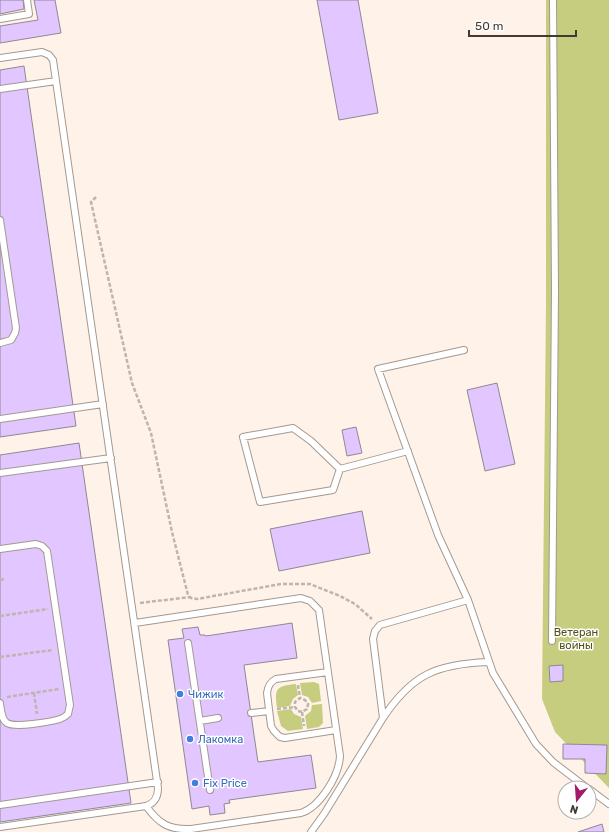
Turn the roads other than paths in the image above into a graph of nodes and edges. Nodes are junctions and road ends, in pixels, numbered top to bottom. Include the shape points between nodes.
1 (27, 0) edge
2 (553, 0) edge
3 (0, 19) edge
4 (0, 58) edge
5 (56, 81) junction
6 (0, 89) edge
7 (0, 220) edge
8 (0, 343) edge
9 (464, 350) dead end
10 (103, 404) junction
11 (0, 419) edge
12 (408, 451) junction
13 (111, 458) junction
14 (340, 469) junction
15 (0, 473) edge
16 (0, 549) edge
17 (468, 600) junction
18 (135, 623) junction
19 (552, 641) dead end
20 (188, 643) dead end
21 (488, 662) junction
22 (328, 672) junction
23 (0, 703) edge
24 (269, 711) junction
25 (251, 713) dead end
26 (218, 718) dead end
27 (383, 718) junction
28 (200, 721) junction
29 (336, 730) junction
30 (576, 780) edge
31 (158, 782) junction
32 (210, 790) dead end
33 (597, 795) edge
34 (609, 804) edge
35 (0, 805) edge
36 (146, 806) junction
37 (0, 827) edge
38 (311, 832) edge

1 - 3 lane via 29,14
2 - 19 lane
4 - 5 lane via 46,53 53,60
5 - 6 lane
5 - 10 lane
7 - 8 lane via 16,328 10,340
9 - 12 lane via 378,369
10 - 11 lane
10 - 13 lane
12 - 14 lane
12 - 17 lane via 438,535
13 - 15 lane
13 - 18 lane
14 - 14 lane via 311,441 293,428 242,437 260,502 333,490
16 - 23 lane via 36,544 45,548 48,554 70,705 68,714 61,719 16,725 7,723 2,715
17 - 21 lane
17 - 27 lane via 380,625 375,631 373,639
18 - 22 lane via 305,599 319,610
18 - 31 lane
20 - 28 lane
21 - 27 lane via 452,665 424,676 403,691
21 - 30 lane via 499,685 536,744 553,762
22 - 24 lane via 276,679 269,684 267,693
22 - 29 lane
24 - 25 lane
24 - 29 lane via 271,726 277,734 285,738
26 - 28 lane
27 - 38 lane
28 - 32 lane
29 - 36 lane via 340,756 337,772 324,795 304,812 183,829 154,818
31 - 35 lane
31 - 36 lane via 158,794 154,802
33 - 34 lane
36 - 37 lane

